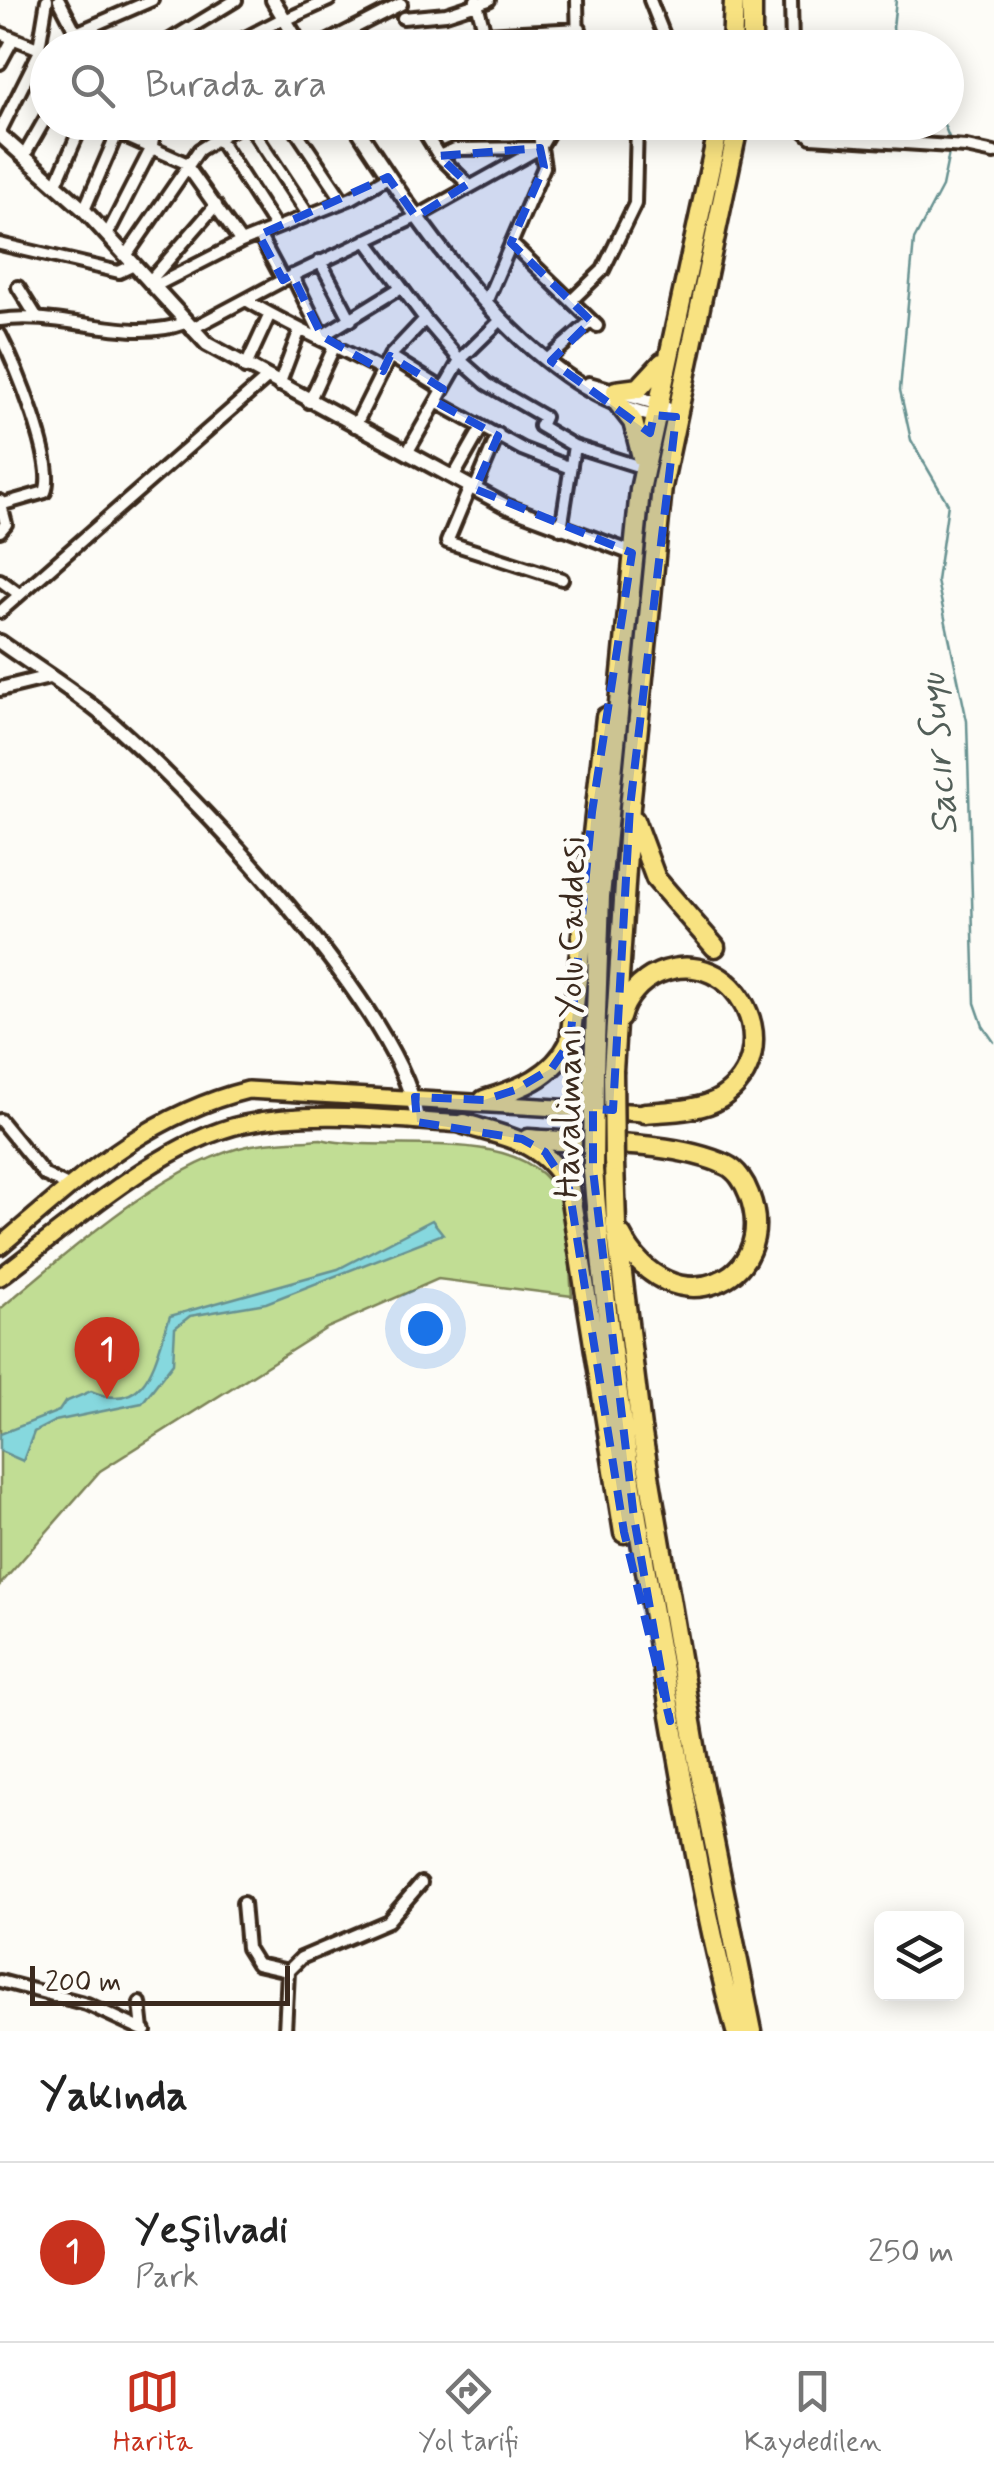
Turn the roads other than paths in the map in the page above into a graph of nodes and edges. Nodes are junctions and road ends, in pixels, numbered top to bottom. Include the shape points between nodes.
1 (47, 0) edge
2 (59, 0) edge
3 (152, 0) edge
4 (236, 0) edge
5 (273, 0) edge
6 (328, 0) edge
7 (577, 0) edge
8 (650, 0) edge
9 (734, 0) edge
10 (752, 0) edge
11 (792, 0) edge
12 (481, 1) edge
13 (401, 2) edge
14 (403, 18) junction
15 (284, 19) junction
16 (580, 28) joint
17 (45, 30) edge
18 (75, 30) edge
19 (81, 30) edge
20 (187, 30) edge
21 (263, 30) edge
22 (291, 30) edge
23 (349, 30) edge
24 (403, 30) edge
25 (485, 30) edge
26 (548, 30) edge
27 (661, 30) edge
28 (733, 30) edge
29 (752, 30) edge
30 (792, 30) edge
31 (0, 32) edge
32 (13, 39) junction
33 (30, 45) edge
34 (0, 63) edge
35 (30, 75) edge
36 (0, 133) edge
37 (33, 140) edge
38 (75, 140) edge
39 (116, 140) edge
40 (128, 140) edge
41 (153, 140) edge
42 (216, 140) edge
43 (219, 140) edge
44 (258, 140) edge
45 (302, 140) edge
46 (364, 140) edge
47 (429, 140) edge
48 (539, 140) edge
49 (544, 140) edge
50 (638, 140) edge
51 (716, 140) edge
52 (735, 140) edge
53 (869, 140) edge
54 (540, 148) junction
55 (151, 149) junction
56 (994, 153) edge
57 (24, 156) junction
58 (438, 156) junction
59 (188, 165) junction
60 (388, 177) junction
61 (56, 184) junction
62 (468, 184) junction
63 (342, 199) junction
64 (216, 206) junction
65 (84, 210) junction
66 (306, 214) junction
67 (416, 217) junction
68 (276, 228) junction
69 (107, 234) junction
70 (260, 235) junction
71 (366, 240) junction
72 (240, 242) junction
73 (510, 243) junction
74 (0, 244) edge
75 (130, 261) junction
76 (320, 261) junction
77 (288, 278) junction
78 (151, 284) junction
79 (18, 287) dead end
80 (400, 288) junction
81 (246, 300) junction
82 (486, 300) junction
83 (571, 301) junction
84 (270, 314) junction
85 (36, 316) junction
86 (425, 319) junction
87 (502, 319) junction
88 (0, 320) edge
89 (351, 320) junction
90 (188, 326) junction
91 (299, 332) junction
92 (0, 335) edge
93 (322, 336) junction
94 (335, 345) junction
95 (668, 354) junction
96 (390, 356) junction
97 (548, 359) junction
98 (460, 360) junction
99 (245, 368) junction
100 (383, 371) junction
101 (272, 382) junction
102 (443, 389) junction
103 (617, 398) junction
104 (309, 402) junction
105 (438, 403) junction
106 (655, 409) junction
107 (676, 416) junction
108 (355, 426) junction
109 (482, 427) junction
110 (498, 434) junction
111 (574, 446) junction
112 (407, 453) junction
113 (568, 467) junction
114 (644, 468) junction
115 (454, 478) junction
116 (472, 488) junction
117 (0, 503) edge
118 (0, 530) edge
119 (560, 530) junction
120 (632, 553) junction
121 (562, 579) dead end
122 (0, 580) edge
123 (20, 594) junction
124 (629, 610) junction
125 (0, 611) edge
126 (0, 642) edge
127 (50, 677) junction
128 (0, 689) edge
129 (630, 808) junction
130 (716, 947) dead end
131 (614, 1038) junction
132 (603, 1071) junction
133 (415, 1096) junction
134 (484, 1100) junction
135 (645, 1113) joint
136 (0, 1120) edge
137 (417, 1122) junction
138 (464, 1124) joint
139 (522, 1139) junction
140 (70, 1187) junction
141 (616, 1225) junction
142 (0, 1246) edge
143 (0, 1278) edge
144 (670, 1721) junction
145 (421, 1883) dead end
146 (243, 1903) dead end
147 (288, 1971) junction
148 (0, 1981) edge
149 (140, 2003) dead end
150 (144, 2031) edge
151 (286, 2031) edge
152 (736, 2031) edge
153 (752, 2031) edge

1 - 17 street
2 - 18 street
3 - 19 street
4 - 20 street
5 - 15 street
6 - 15 street
7 - 16 street
8 - 27 street
9 - 28 highway
10 - 29 highway
11 - 30 street
12 - 14 street via 446,14
12 - 25 street
13 - 14 street
13 - 23 street
14 - 24 street
15 - 21 street
15 - 22 street
16 - 26 street
31 - 32 street
32 - 33 street
32 - 34 street
35 - 36 street
36 - 57 street
37 - 57 street
38 - 61 street
39 - 65 street
40 - 55 street
41 - 55 street
42 - 59 street
43 - 68 street
44 - 66 street
45 - 63 street
46 - 60 street
47 - 58 street
48 - 54 street
49 - 54 street
50 - 83 street via 635,204 604,270
51 - 95 highway, Havalimanı Yolu Caddesi
52 - 107 highway, Havalimanı Yolu Caddesi
53 - 56 street
54 - 58 street via 456,149
54 - 62 street
54 - 73 street via 544,167
55 - 59 street
55 - 69 street
57 - 61 street
58 - 62 street
59 - 64 street
59 - 75 street
60 - 63 street
60 - 67 street
61 - 65 street
62 - 67 street
63 - 66 street
64 - 72 street
64 - 78 street
65 - 69 street
66 - 68 street
67 - 71 street
67 - 82 street
68 - 70 street
69 - 75 street
70 - 72 street
70 - 77 street
71 - 76 street
71 - 80 street
72 - 78 street
73 - 82 street
73 - 83 street
74 - 75 street via 117,272
75 - 78 street
76 - 77 street
76 - 89 street
77 - 81 street
77 - 93 street
78 - 90 street
79 - 85 street
80 - 86 street
80 - 89 street
81 - 84 street
81 - 90 street
82 - 87 street
83 - 97 street via 594,323
84 - 91 street
84 - 99 street
85 - 88 street
85 - 90 street via 146,329
86 - 96 street
86 - 98 street
87 - 97 street
87 - 98 street
89 - 93 street
90 - 99 street
91 - 93 street
91 - 101 street
92 - 117 street via 50,481 45,492
93 - 94 street
94 - 100 street
94 - 104 street
95 - 103 highway via 647,383
95 - 106 highway, Havalimanı Yolu Caddesi
96 - 100 street
96 - 102 street
97 - 103 street via 572,379
98 - 102 street
98 - 111 street via 544,417 540,426 546,432
99 - 101 street
100 - 108 street
101 - 104 street
101 - 123 street
102 - 105 street
103 - 106 street
103 - 114 highway via 633,422
104 - 108 street
105 - 109 street
105 - 112 street
106 - 107 street
106 - 114 highway, Havalimanı Yolu Caddesi
107 - 129 highway, Havalimanı Yolu Caddesi via 660,507
108 - 112 street
109 - 110 street
109 - 115 street
110 - 113 street
110 - 116 street
111 - 113 street
111 - 114 street
112 - 115 street
113 - 119 street
114 - 120 highway, Havalimanı Yolu Caddesi
115 - 116 street
116 - 119 street
116 - 121 street via 447,542
117 - 118 street via 6,524
119 - 120 street
120 - 124 highway, Havalimanı Yolu Caddesi
122 - 123 street
123 - 125 street
124 - 132 highway, Havalimanı Yolu Caddesi via 600,896
124 - 134 highway via 616,647 592,812 570,1042 534,1081
126 - 127 street
127 - 128 street
127 - 133 street via 156,764 300,921 382,1032
129 - 130 highway via 656,880
129 - 131 highway, Havalimanı Yolu Caddesi
131 - 132 highway, Havalimanı Yolu Caddesi
131 - 135 highway via 622,1007 636,989 670,969 724,978 746,1004 756,1034 742,1078 719,1099
132 - 141 highway, Havalimanı Yolu Caddesi, bridge
132 - 144 highway, Havalimanı Yolu Caddesi, bridge via 593,1170 602,1281
133 - 134 main road
133 - 137 street
133 - 140 main road via 248,1090 200,1102 154,1124
134 - 135 main road
136 - 140 street via 44,1175
137 - 138 main road
137 - 143 main road via 296,1118 215,1133 117,1189
138 - 139 highway
139 - 141 highway via 694,1153 731,1166 744,1182 754,1216 738,1267 693,1288 654,1278
139 - 144 highway via 545,1152 569,1188 624,1532
140 - 142 main road
141 - 153 highway, Havalimanı Yolu Caddesi via 698,1763
144 - 152 highway, Havalimanı Yolu Caddesi
145 - 147 street via 388,1922 302,1958
146 - 147 street via 248,1948 257,1964
147 - 151 street
148 - 150 street via 87,2004
149 - 150 street

